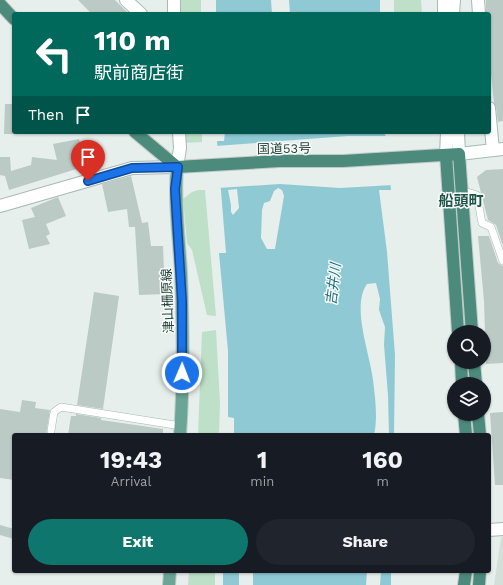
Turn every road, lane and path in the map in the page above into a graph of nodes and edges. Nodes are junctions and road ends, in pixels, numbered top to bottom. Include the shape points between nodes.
1 (126, 0) edge
2 (174, 0) edge
3 (444, 0) edge
4 (454, 0) edge
5 (478, 0) edge
6 (0, 4) edge
7 (139, 12) edge
8 (174, 12) edge
9 (444, 12) edge
10 (454, 12) edge
11 (479, 12) edge
12 (12, 17) edge
13 (491, 117) edge
14 (138, 134) edge
15 (179, 134) edge
16 (447, 134) edge
17 (458, 134) edge
18 (498, 150) edge
19 (459, 154) junction
20 (442, 155) junction
21 (180, 167) junction
22 (461, 190) junction
23 (0, 206) edge
24 (503, 260) edge
25 (457, 325) edge
26 (471, 325) edge
27 (465, 421) edge
28 (479, 421) edge
29 (180, 430) edge
30 (51, 431) dead end
31 (466, 433) edge
32 (480, 433) edge
33 (503, 529) edge
34 (491, 530) edge
35 (170, 573) edge
36 (466, 573) edge
37 (480, 573) edge
38 (169, 585) edge
39 (464, 585) edge
40 (479, 585) edge

1 - 7 street
2 - 8 street
3 - 9 street
4 - 10 street
5 - 11 street
6 - 12 highway
13 - 18 street
14 - 21 highway
15 - 21 street
16 - 20 street
17 - 19 street
18 - 19 street
19 - 20 highway, 国道53号
19 - 22 highway
20 - 21 highway, 国道53号
20 - 25 highway
21 - 23 street via 132,168
21 - 29 main road, 津山柵原線 via 175,189 182,316
22 - 24 lane via 477,195 482,222 491,227
22 - 26 highway
27 - 31 highway
28 - 32 highway
29 - 30 lane via 62,407 54,412
33 - 34 street
35 - 38 main road
36 - 39 highway
37 - 40 highway

